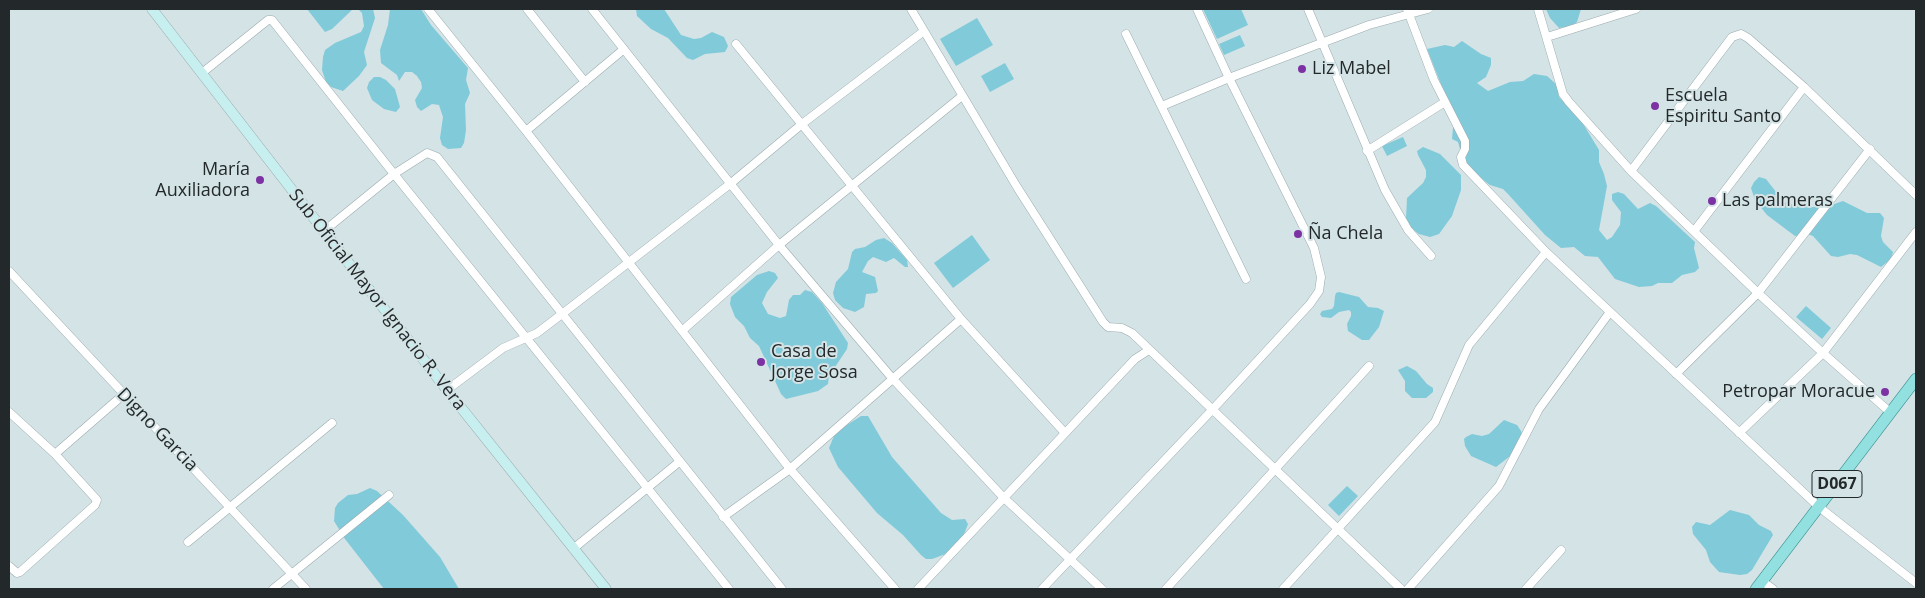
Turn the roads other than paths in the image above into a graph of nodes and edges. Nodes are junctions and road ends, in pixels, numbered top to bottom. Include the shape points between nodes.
1 (152, 9) edge
2 (428, 9) edge
3 (527, 9) edge
4 (592, 9) edge
5 (911, 9) edge
6 (1197, 9) edge
7 (1308, 9) edge
8 (1428, 9) edge
9 (1538, 9) edge
10 (1636, 9) edge
11 (1408, 12) edge
12 (924, 31) junction
13 (1126, 34) dead end
14 (1547, 37) junction
15 (736, 44) dead end
16 (1323, 44) junction
17 (624, 49) junction
18 (202, 73) junction
19 (1228, 78) junction
20 (585, 82) junction
21 (1804, 87) junction
22 (962, 96) junction
23 (1445, 102) junction
24 (1162, 106) junction
25 (802, 124) junction
26 (526, 131) junction
27 (1870, 150) junction
28 (1368, 151) junction
29 (1631, 170) junction
30 (394, 174) junction
31 (730, 184) junction
32 (852, 184) junction
33 (1916, 195) edge
34 (1695, 230) junction
35 (324, 231) junction
36 (1916, 232) edge
37 (779, 245) junction
38 (1546, 252) junction
39 (1431, 256) dead end
40 (628, 263) junction
41 (9, 271) edge
42 (1246, 279) dead end
43 (1758, 293) junction
44 (1610, 312) junction
45 (562, 314) junction
46 (960, 319) junction
47 (683, 330) junction
48 (526, 338) junction
49 (1149, 350) junction
50 (1823, 353) junction
51 (1369, 366) dead end
52 (1676, 374) junction
53 (892, 378) junction
54 (1916, 379) edge
55 (447, 390) junction
56 (123, 395) junction
57 (1213, 409) junction
58 (9, 412) edge
59 (1891, 413) junction
60 (332, 423) dead end
61 (1066, 433) junction
62 (1739, 433) junction
63 (55, 454) junction
64 (679, 462) junction
65 (790, 468) junction
66 (1275, 469) junction
67 (647, 489) junction
68 (389, 495) dead end
69 (1003, 498) junction
70 (1819, 507) junction
71 (230, 508) junction
72 (723, 517) junction
73 (1338, 530) junction
74 (188, 542) dead end
75 (573, 549) junction
76 (1561, 550) dead end
77 (1070, 560) junction
78 (9, 566) edge
79 (291, 573) junction
80 (1916, 582) edge
81 (1759, 585) edge
82 (272, 589) edge
83 (306, 589) edge
84 (606, 589) edge
85 (729, 589) edge
86 (782, 589) edge
87 (895, 589) edge
88 (918, 589) edge
89 (1042, 589) edge
90 (1102, 589) edge
91 (1166, 589) edge
92 (1283, 589) edge
93 (1401, 589) edge
94 (1408, 589) edge
95 (1526, 589) edge
96 (1773, 589) edge

1 - 18 street, Sub Oficial Mayor Ignacio R. Vera
2 - 26 street
3 - 20 street
4 - 17 street
5 - 12 street
6 - 19 street
7 - 16 street
8 - 11 street
9 - 14 street
10 - 14 street
11 - 16 street via 1369,24
11 - 23 street
12 - 22 street
12 - 25 street
13 - 24 street
14 - 29 street via 1563,94
15 - 25 street
16 - 19 street
16 - 28 street
17 - 20 street
17 - 31 street
18 - 30 street via 272,20
18 - 35 street, Sub Oficial Mayor Ignacio R. Vera
19 - 24 street
19 - 57 street via 1314,248 1321,277 1319,291 1310,304
20 - 26 street
21 - 27 street
21 - 29 street via 1748,38 1741,34 1732,37
21 - 34 street
22 - 32 street
22 - 49 street via 1103,322 1127,330
23 - 28 street
23 - 38 street via 1465,141 1461,157 1463,165
24 - 42 street
25 - 31 street
25 - 32 street
26 - 40 street
27 - 33 street
27 - 43 street
28 - 39 street via 1408,230
29 - 34 street
30 - 35 street
30 - 45 street via 427,153 437,157
30 - 48 street
31 - 37 street
31 - 40 street
32 - 37 street
32 - 46 street
34 - 43 street
35 - 55 street, Sub Oficial Mayor Ignacio R. Vera
36 - 50 street
37 - 47 street
37 - 53 street
38 - 44 street
38 - 73 street via 1469,345 1435,422
40 - 45 street
40 - 47 street
41 - 56 street, Digno Garcia
43 - 50 street
43 - 52 street
44 - 52 street
44 - 94 street via 1539,409 1499,486
45 - 48 street
45 - 64 street
46 - 53 street
46 - 61 street
47 - 65 street
48 - 55 street via 503,348
48 - 67 street
49 - 57 street
49 - 61 street via 1135,359
50 - 59 street
50 - 62 street
51 - 66 street
52 - 62 street
53 - 65 street
53 - 69 street
54 - 59 main road, D067
55 - 75 street, Sub Oficial Mayor Ignacio R. Vera
56 - 63 street
56 - 71 street, Digno Garcia
57 - 66 street
57 - 77 street
58 - 63 street
59 - 70 main road, D067
60 - 71 street
61 - 69 street
62 - 70 street
63 - 78 street via 95,496 96,503 23,570 18,573
64 - 67 street
64 - 72 street
65 - 72 street
65 - 87 street
66 - 73 street
66 - 91 street
67 - 75 street
67 - 85 street
68 - 79 street
69 - 77 street
69 - 88 street
70 - 80 street
70 - 81 main road, D067
71 - 74 street
71 - 79 street, Digno Garcia
72 - 86 street
73 - 92 street
73 - 93 street
75 - 84 street, Sub Oficial Mayor Ignacio R. Vera
76 - 95 street
77 - 89 street
77 - 90 street
79 - 82 street
79 - 83 street, Digno Garcia
81 - 96 street

